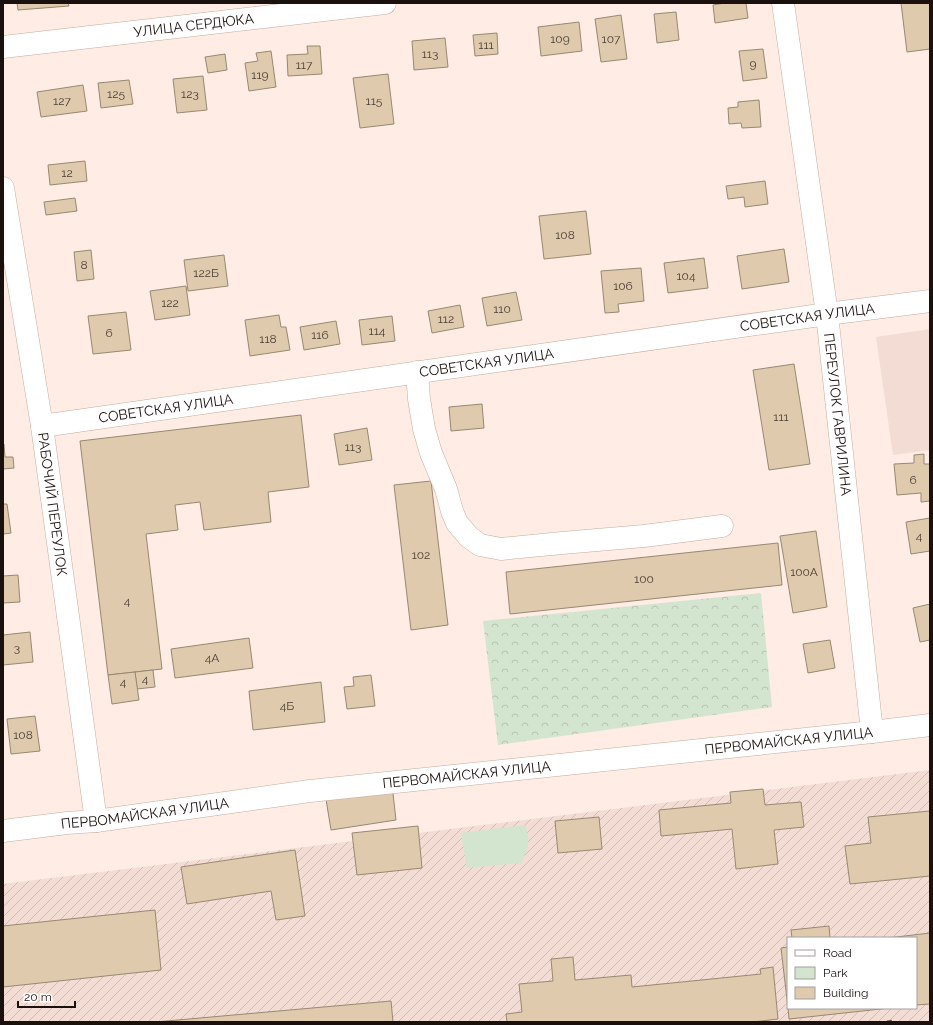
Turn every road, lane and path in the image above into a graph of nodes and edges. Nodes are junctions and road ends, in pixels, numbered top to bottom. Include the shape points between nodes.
1 (379, 3) edge
2 (783, 3) edge
3 (3, 48) edge
4 (3, 188) edge
5 (930, 301) edge
6 (827, 314) junction
7 (417, 372) junction
8 (42, 426) junction
9 (722, 526) dead end
10 (930, 724) edge
11 (872, 732) junction
12 (96, 821) junction
13 (3, 831) edge

1 - 3 street, УЛИЦА СЕРДЮКА
2 - 6 street, ПЕРЕУЛОК ГАВРИЛИНА
4 - 8 street, РАБОЧИЙ ПЕРЕУЛОК
5 - 6 street, СОВЕТСКАЯ УЛИЦА
6 - 7 street, СОВЕТСКАЯ УЛИЦА
6 - 11 street, ПЕРЕУЛОК ГАВРИЛИНА
7 - 8 street, СОВЕТСКАЯ УЛИЦА
7 - 9 street via 424,428 452,511 457,523 480,545 500,549
8 - 12 street, РАБОЧИЙ ПЕРЕУЛОК
10 - 11 street, ПЕРВОМАЙСКАЯ УЛИЦА
11 - 12 street, ПЕРВОМАЙСКАЯ УЛИЦА via 318,790
12 - 13 street, ПЕРВОМАЙСКАЯ УЛИЦА

